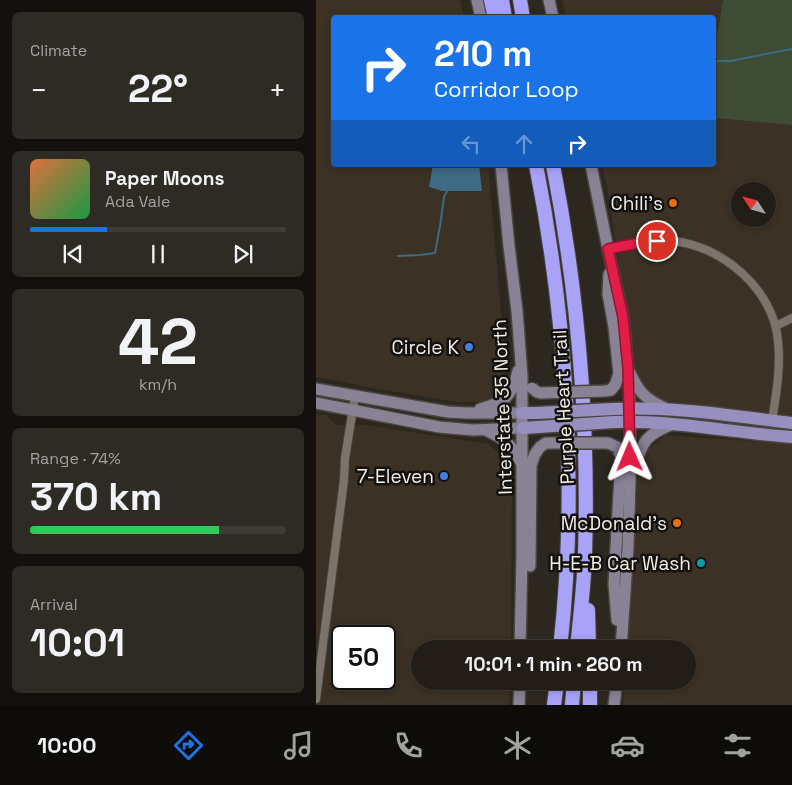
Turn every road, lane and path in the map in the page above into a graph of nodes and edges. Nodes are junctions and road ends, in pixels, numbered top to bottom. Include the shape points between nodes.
1 (477, 0) edge
2 (491, 0) edge
3 (502, 0) edge
4 (520, 0) edge
5 (529, 0) edge
6 (549, 0) edge
7 (480, 15) edge
8 (494, 15) edge
9 (504, 15) edge
10 (523, 15) edge
11 (532, 15) edge
12 (553, 15) edge
13 (501, 167) edge
14 (536, 167) edge
15 (553, 167) edge
16 (591, 167) edge
17 (509, 246) junction
18 (609, 254) junction
19 (792, 318) edge
20 (776, 326) junction
21 (521, 358) junction
22 (628, 368) junction
23 (316, 389) edge
24 (355, 396) junction
25 (316, 404) edge
26 (630, 408) junction
27 (352, 410) junction
28 (669, 410) junction
29 (466, 413) junction
30 (522, 413) junction
31 (772, 421) junction
32 (630, 422) junction
33 (792, 423) edge
34 (674, 424) junction
35 (523, 428) junction
36 (485, 429) junction
37 (792, 437) edge
38 (523, 465) junction
39 (630, 481) junction
40 (585, 557) junction
41 (522, 604) junction
42 (520, 640) edge
43 (561, 640) edge
44 (578, 640) edge
45 (589, 640) edge
46 (619, 640) edge
47 (621, 640) edge
48 (520, 690) edge
49 (556, 690) edge
50 (573, 690) edge
51 (590, 690) edge
52 (616, 690) edge
53 (316, 699) edge
54 (554, 703) edge
55 (519, 705) edge
56 (572, 705) edge
57 (590, 705) edge
58 (614, 705) edge

1 - 7 main road
2 - 8 highway
3 - 9 highway
4 - 10 highway
5 - 11 highway
6 - 12 main road
13 - 17 main road, Interstate 35 North
14 - 43 highway, Purple Heart Trail via 556,289 566,416 568,540
15 - 40 highway, Purple Heart Trail via 575,296 582,377
16 - 18 main road
17 - 18 main road, bridge via 525,310 532,388 541,394 605,391 615,385 619,374 608,294
17 - 21 main road, Interstate 35 North
18 - 20 street via 644,242 670,241 707,250 740,270 751,282 766,302
18 - 22 main road via 623,317
19 - 20 street
20 - 31 street via 779,360
21 - 29 main road via 515,384 505,398 497,404
21 - 30 main road, Interstate 35 North
22 - 26 main road
22 - 28 main road via 641,393
23 - 24 main road
24 - 27 street
24 - 29 main road
25 - 27 main road
26 - 28 main road
26 - 30 main road, bridge
26 - 32 main road
27 - 36 main road via 439,427
27 - 53 street
28 - 31 main road
29 - 30 main road
30 - 35 main road, Interstate 35 North
31 - 33 main road
32 - 34 main road
32 - 35 main road, bridge
32 - 39 main road
34 - 37 main road
34 - 39 main road via 649,436 639,452
35 - 36 main road
35 - 38 main road, Interstate 35 North
36 - 38 main road via 510,444
38 - 41 main road, Interstate 35 North
39 - 47 main road
40 - 44 highway, Purple Heart Trail
40 - 45 highway
41 - 42 main road, Interstate 35 North
41 - 46 main road, bridge via 530,564 531,465 535,454 546,443 608,443 617,447 621,457 614,584
48 - 55 main road
49 - 54 highway
50 - 56 highway
51 - 57 highway
52 - 58 main road

